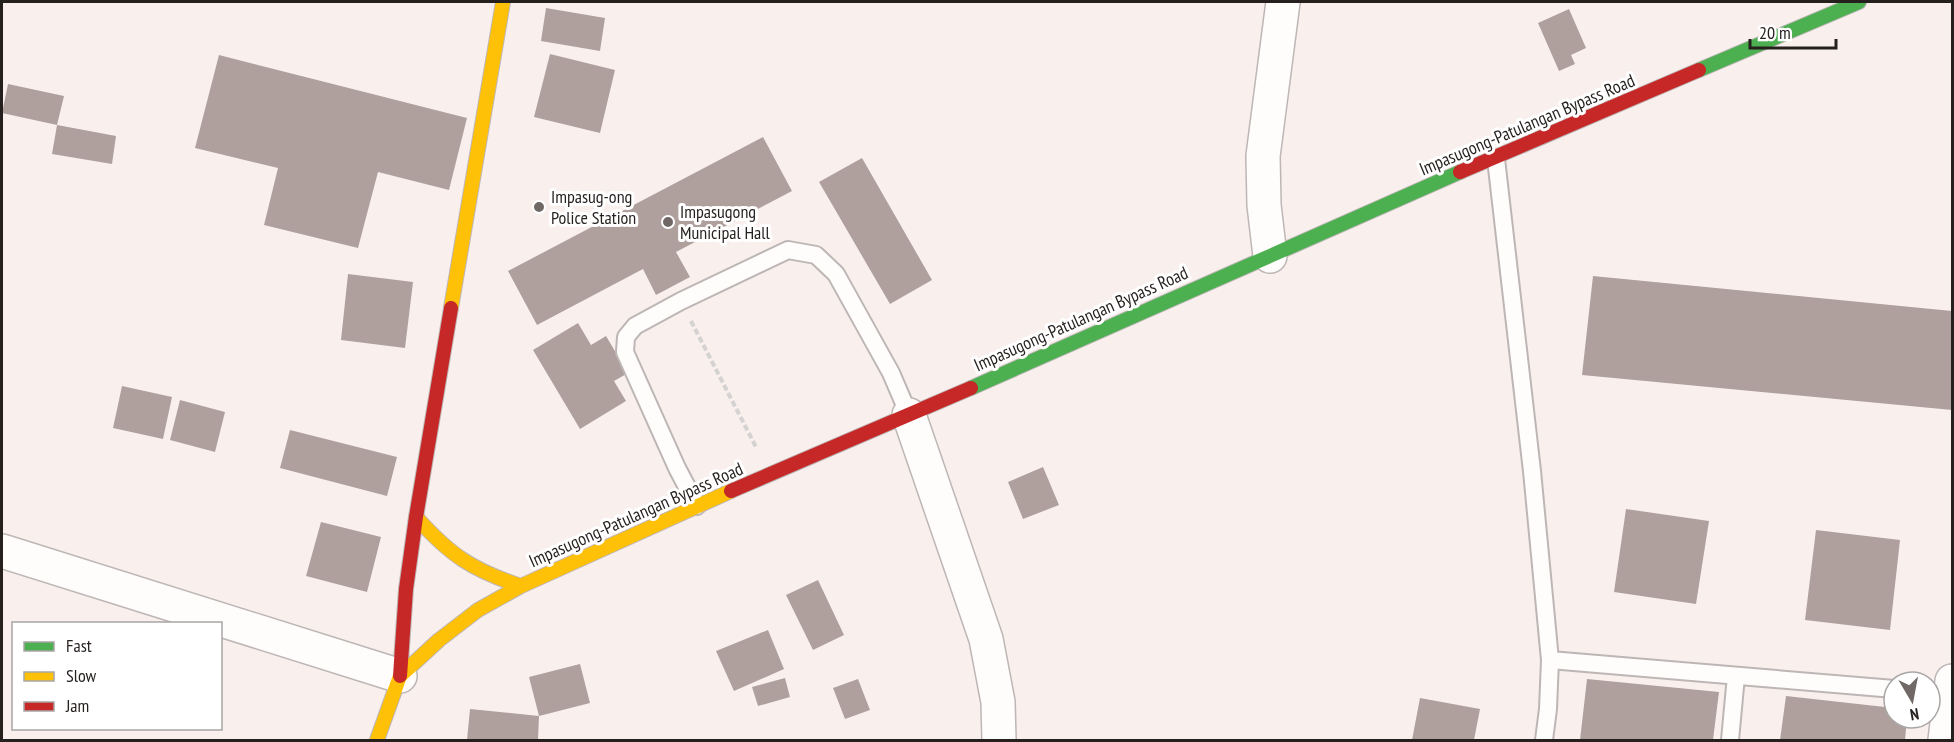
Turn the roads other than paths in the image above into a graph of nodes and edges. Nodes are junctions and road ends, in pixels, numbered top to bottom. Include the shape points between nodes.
1 (503, 2) edge
2 (1283, 2) edge
3 (1859, 2) edge
4 (1496, 159) junction
5 (1270, 256) junction
6 (909, 415) junction
7 (697, 506) junction
8 (416, 517) junction
9 (2, 551) edge
10 (521, 586) junction
11 (1550, 660) junction
12 (400, 676) junction
13 (1736, 676) junction
14 (1882, 688) edge
15 (1944, 689) edge
16 (377, 741) edge
17 (999, 741) edge
18 (1544, 741) edge
19 (1730, 741) edge
20 (1945, 741) edge

1 - 8 main road
2 - 5 street via 1263,156
3 - 4 main road, Impasugong-Patulangan Bypass Road
4 - 5 main road, Impasugong-Patulangan Bypass Road
4 - 11 lane
5 - 6 main road, Impasugong-Patulangan Bypass Road
6 - 7 main road, Impasugong-Patulangan Bypass Road
6 - 7 lane via 891,373 836,274 816,255 788,250 681,301 635,326 626,337 625,352
6 - 17 street via 986,639 998,702
7 - 10 main road, Impasugong-Patulangan Bypass Road
8 - 10 main road via 450,552 469,565
8 - 12 main road
9 - 12 street
10 - 12 main road, Impasugong-Patulangan Bypass Road via 478,610
11 - 13 lane
11 - 18 lane
12 - 16 main road, Impasugong-Patulangan Bypass Road
13 - 14 lane
13 - 19 lane
15 - 20 street

